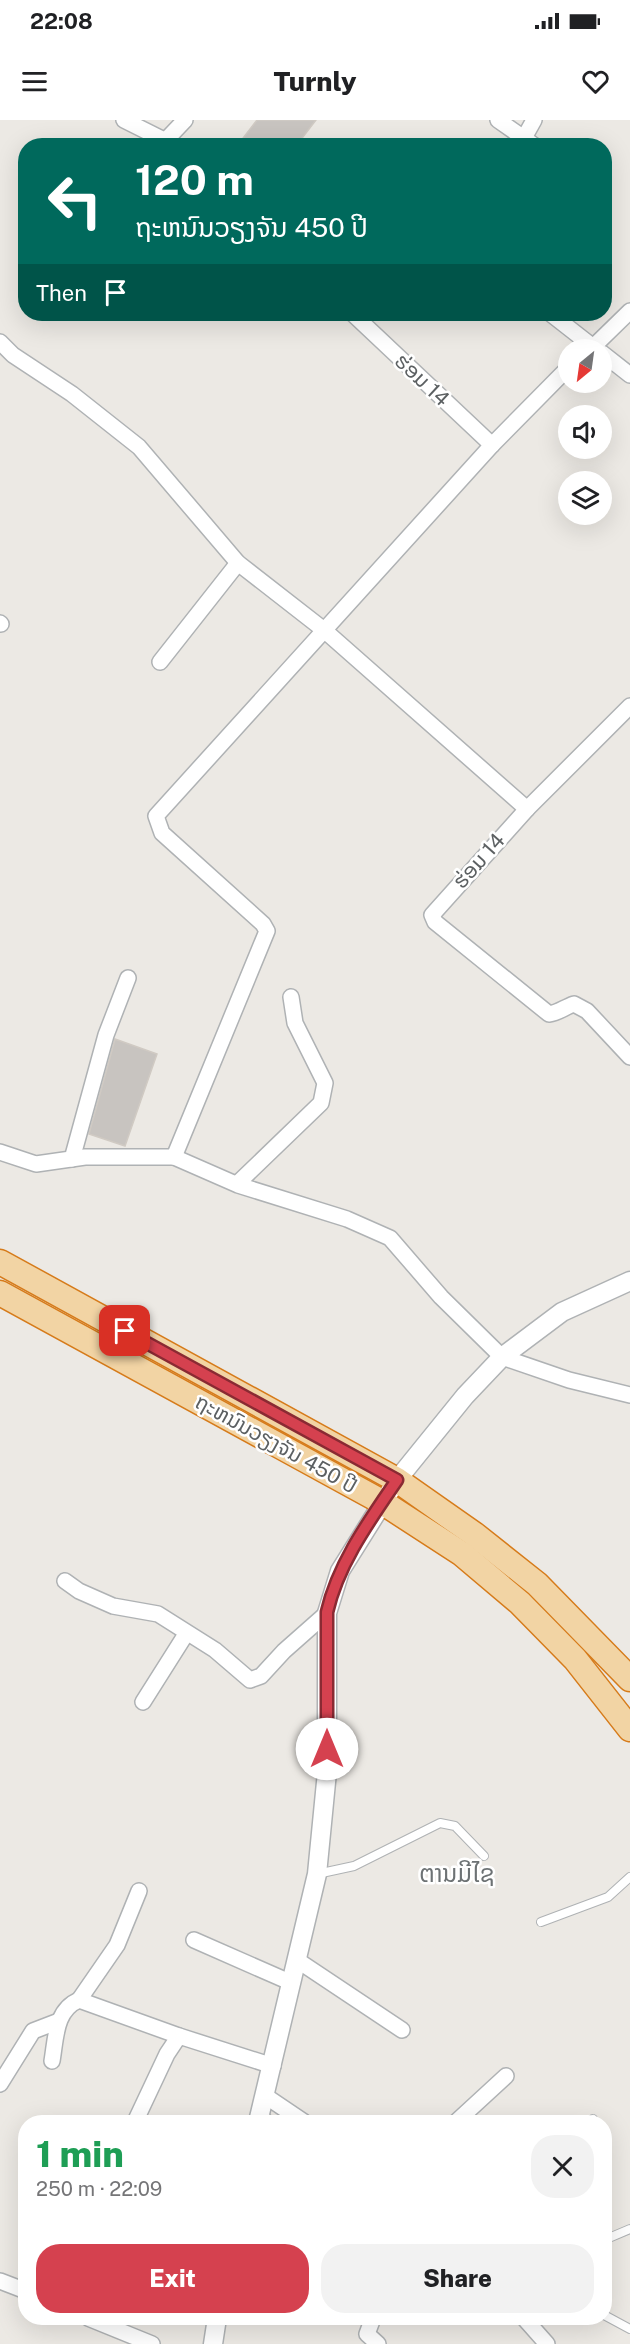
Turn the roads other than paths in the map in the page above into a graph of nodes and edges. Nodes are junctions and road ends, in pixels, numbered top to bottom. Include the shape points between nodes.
1 (124, 120) edge
2 (185, 120) edge
3 (498, 120) edge
4 (534, 120) edge
5 (161, 138) edge
6 (174, 138) edge
7 (521, 138) edge
8 (529, 138) edge
9 (630, 312) edge
10 (360, 321) edge
11 (560, 321) edge
12 (582, 339) edge
13 (606, 339) edge
14 (0, 342) edge
15 (612, 362) edge
16 (630, 375) edge
17 (558, 378) edge
18 (492, 445) junction
19 (238, 563) junction
20 (324, 630) junction
21 (160, 662) dead end
22 (630, 706) edge
23 (527, 809) junction
24 (128, 978) dead end
25 (291, 997) dead end
26 (630, 1058) edge
27 (0, 1152) edge
28 (174, 1157) junction
29 (72, 1159) junction
30 (237, 1184) junction
31 (0, 1262) edge
32 (630, 1281) edge
33 (0, 1293) edge
34 (502, 1357) junction
35 (630, 1395) edge
36 (397, 1480) junction
37 (382, 1502) junction
38 (65, 1581) dead end
39 (327, 1612) junction
40 (186, 1634) junction
41 (630, 1679) edge
42 (143, 1702) dead end
43 (630, 1729) edge
44 (484, 1856) dead end
45 (317, 1874) junction
46 (630, 1877) edge
47 (139, 1891) dead end
48 (541, 1922) dead end
49 (194, 1940) dead end
50 (297, 1960) junction
51 (292, 1983) junction
52 (79, 2000) junction
53 (58, 2021) junction
54 (402, 2030) dead end
55 (179, 2036) junction
56 (52, 2061) dead end
57 (273, 2066) junction
58 (506, 2076) dead end
59 (0, 2085) edge
60 (264, 2096) junction
61 (138, 2115) edge
62 (264, 2115) edge
63 (293, 2115) edge
64 (464, 2115) edge
65 (630, 2229) edge
66 (612, 2237) edge
67 (0, 2281) edge
68 (18, 2288) edge
69 (612, 2319) edge
70 (105, 2325) edge
71 (216, 2325) edge
72 (370, 2325) edge
73 (530, 2325) edge
74 (630, 2329) edge
75 (152, 2344) edge
76 (213, 2344) edge
77 (378, 2344) edge
78 (546, 2344) edge

1 - 5 street
2 - 6 street
3 - 7 street
4 - 8 street
9 - 13 street
10 - 18 street, ຮ່ອມ 14
11 - 12 street
14 - 19 street via 13,356 72,394 139,447
15 - 16 street
17 - 18 street
18 - 20 street
19 - 20 street
19 - 21 street
20 - 23 street
20 - 28 street via 156,816 162,833 267,931
22 - 23 street, ຮ່ອມ 14
23 - 26 street, ຮ່ອມ 14 via 432,915 435,922 549,1014 574,1004 587,1011
24 - 29 street via 106,1035
25 - 30 street via 295,1023 325,1083 321,1104
27 - 29 street via 36,1164
28 - 29 street
28 - 30 street
30 - 34 street via 347,1219 390,1238 441,1298
31 - 36 highway, ຖະຫນົນວຽງຈັນ 450 ປີ
32 - 34 street via 562,1312
33 - 37 highway, ຖະຫນົນວຽງຈັນ 450 ປີ
34 - 35 street
34 - 36 street
36 - 37 street
36 - 41 highway, ຖະຫນົນວຽງຈັນ 450 ປີ via 537,1584
37 - 39 street via 340,1571
37 - 43 highway, ຖະຫນົນວຽງຈັນ 450 ປີ via 462,1554 520,1603 575,1659
38 - 40 street via 113,1606 158,1614
39 - 40 street via 261,1676 250,1680 215,1650
39 - 45 street via 327,1772
40 - 42 street
44 - 45 lane via 455,1826 440,1823 354,1866
45 - 50 street
46 - 48 lane via 608,1897
47 - 52 street via 117,1945
49 - 51 street
50 - 51 street
50 - 54 street
51 - 57 street
52 - 53 street via 65,2009
52 - 55 street
53 - 56 street
53 - 59 street via 33,2031
55 - 57 street
55 - 61 street
57 - 60 street
58 - 64 street
60 - 62 street
60 - 63 street
65 - 66 lane
67 - 68 street
69 - 74 lane
70 - 75 street
71 - 76 street
72 - 77 street via 367,2334
73 - 78 street

